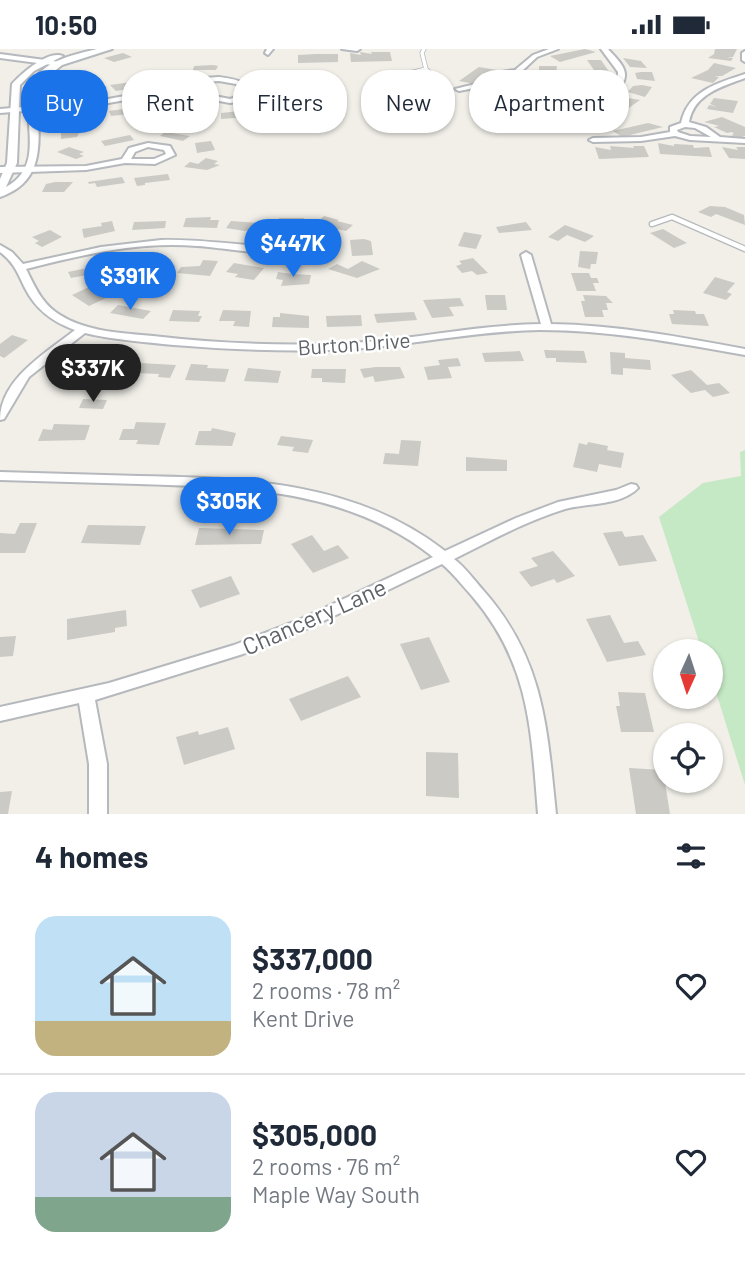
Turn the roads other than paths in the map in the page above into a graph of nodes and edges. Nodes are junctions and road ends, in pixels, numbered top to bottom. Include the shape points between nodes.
1 (80, 49) edge
2 (108, 49) edge
3 (345, 49) edge
4 (357, 49) edge
5 (424, 49) edge
6 (555, 49) edge
7 (617, 49) edge
8 (606, 51) edge
9 (745, 53) edge
10 (0, 56) edge
11 (745, 60) edge
12 (45, 61) junction
13 (60, 64) junction
14 (426, 69) joint
15 (50, 70) edge
16 (421, 70) edge
17 (620, 70) edge
18 (743, 79) edge
19 (459, 89) dead end
20 (171, 90) joint
21 (14, 110) junction
22 (21, 110) edge
23 (0, 111) edge
24 (684, 124) junction
25 (35, 133) edge
26 (675, 134) junction
27 (593, 140) dead end
28 (718, 140) junction
29 (745, 141) edge
30 (125, 161) junction
31 (5, 170) edge
32 (29, 170) junction
33 (0, 192) edge
34 (652, 224) dead end
35 (0, 248) edge
36 (745, 249) edge
37 (294, 250) dead end
38 (526, 255) dead end
39 (22, 267) junction
40 (547, 327) junction
41 (82, 330) junction
42 (745, 352) edge
43 (0, 417) edge
44 (0, 476) edge
45 (625, 491) dead end
46 (445, 558) junction
47 (86, 696) junction
48 (0, 713) edge
49 (98, 814) edge
50 (547, 814) edge

1 - 12 street
2 - 13 street
3 - 4 street
5 - 14 lane
6 - 19 street via 535,56 517,72 524,77
7 - 8 street
8 - 17 street
9 - 11 street
10 - 12 street
12 - 13 street
12 - 21 street via 19,80
13 - 15 street
14 - 16 lane
18 - 24 street via 697,97
20 - 20 street via 230,101 250,93 238,82 219,79 189,81
21 - 22 street
21 - 23 street
21 - 31 street via 13,151
24 - 26 street via 675,127
24 - 28 street via 706,130
25 - 32 street
26 - 27 street
26 - 28 street
28 - 29 street
30 - 30 street via 155,162 171,152 163,146 141,146 129,152
30 - 32 street
31 - 32 street
31 - 33 street
32 - 33 street via 11,190
34 - 36 lane via 672,217
35 - 39 street, Burton Drive
37 - 39 street via 148,243
38 - 40 street
39 - 41 street, Burton Drive via 41,306
40 - 41 street, Burton Drive via 310,347
40 - 42 street, Burton Drive via 623,332
41 - 43 street via 25,375
44 - 46 street via 205,481 294,489 386,520
45 - 46 street, Chancery Lane via 563,505
46 - 47 street, Chancery Lane via 238,650
46 - 50 street via 499,619 522,664 539,730
47 - 48 street, Chancery Lane
47 - 49 street via 98,764

